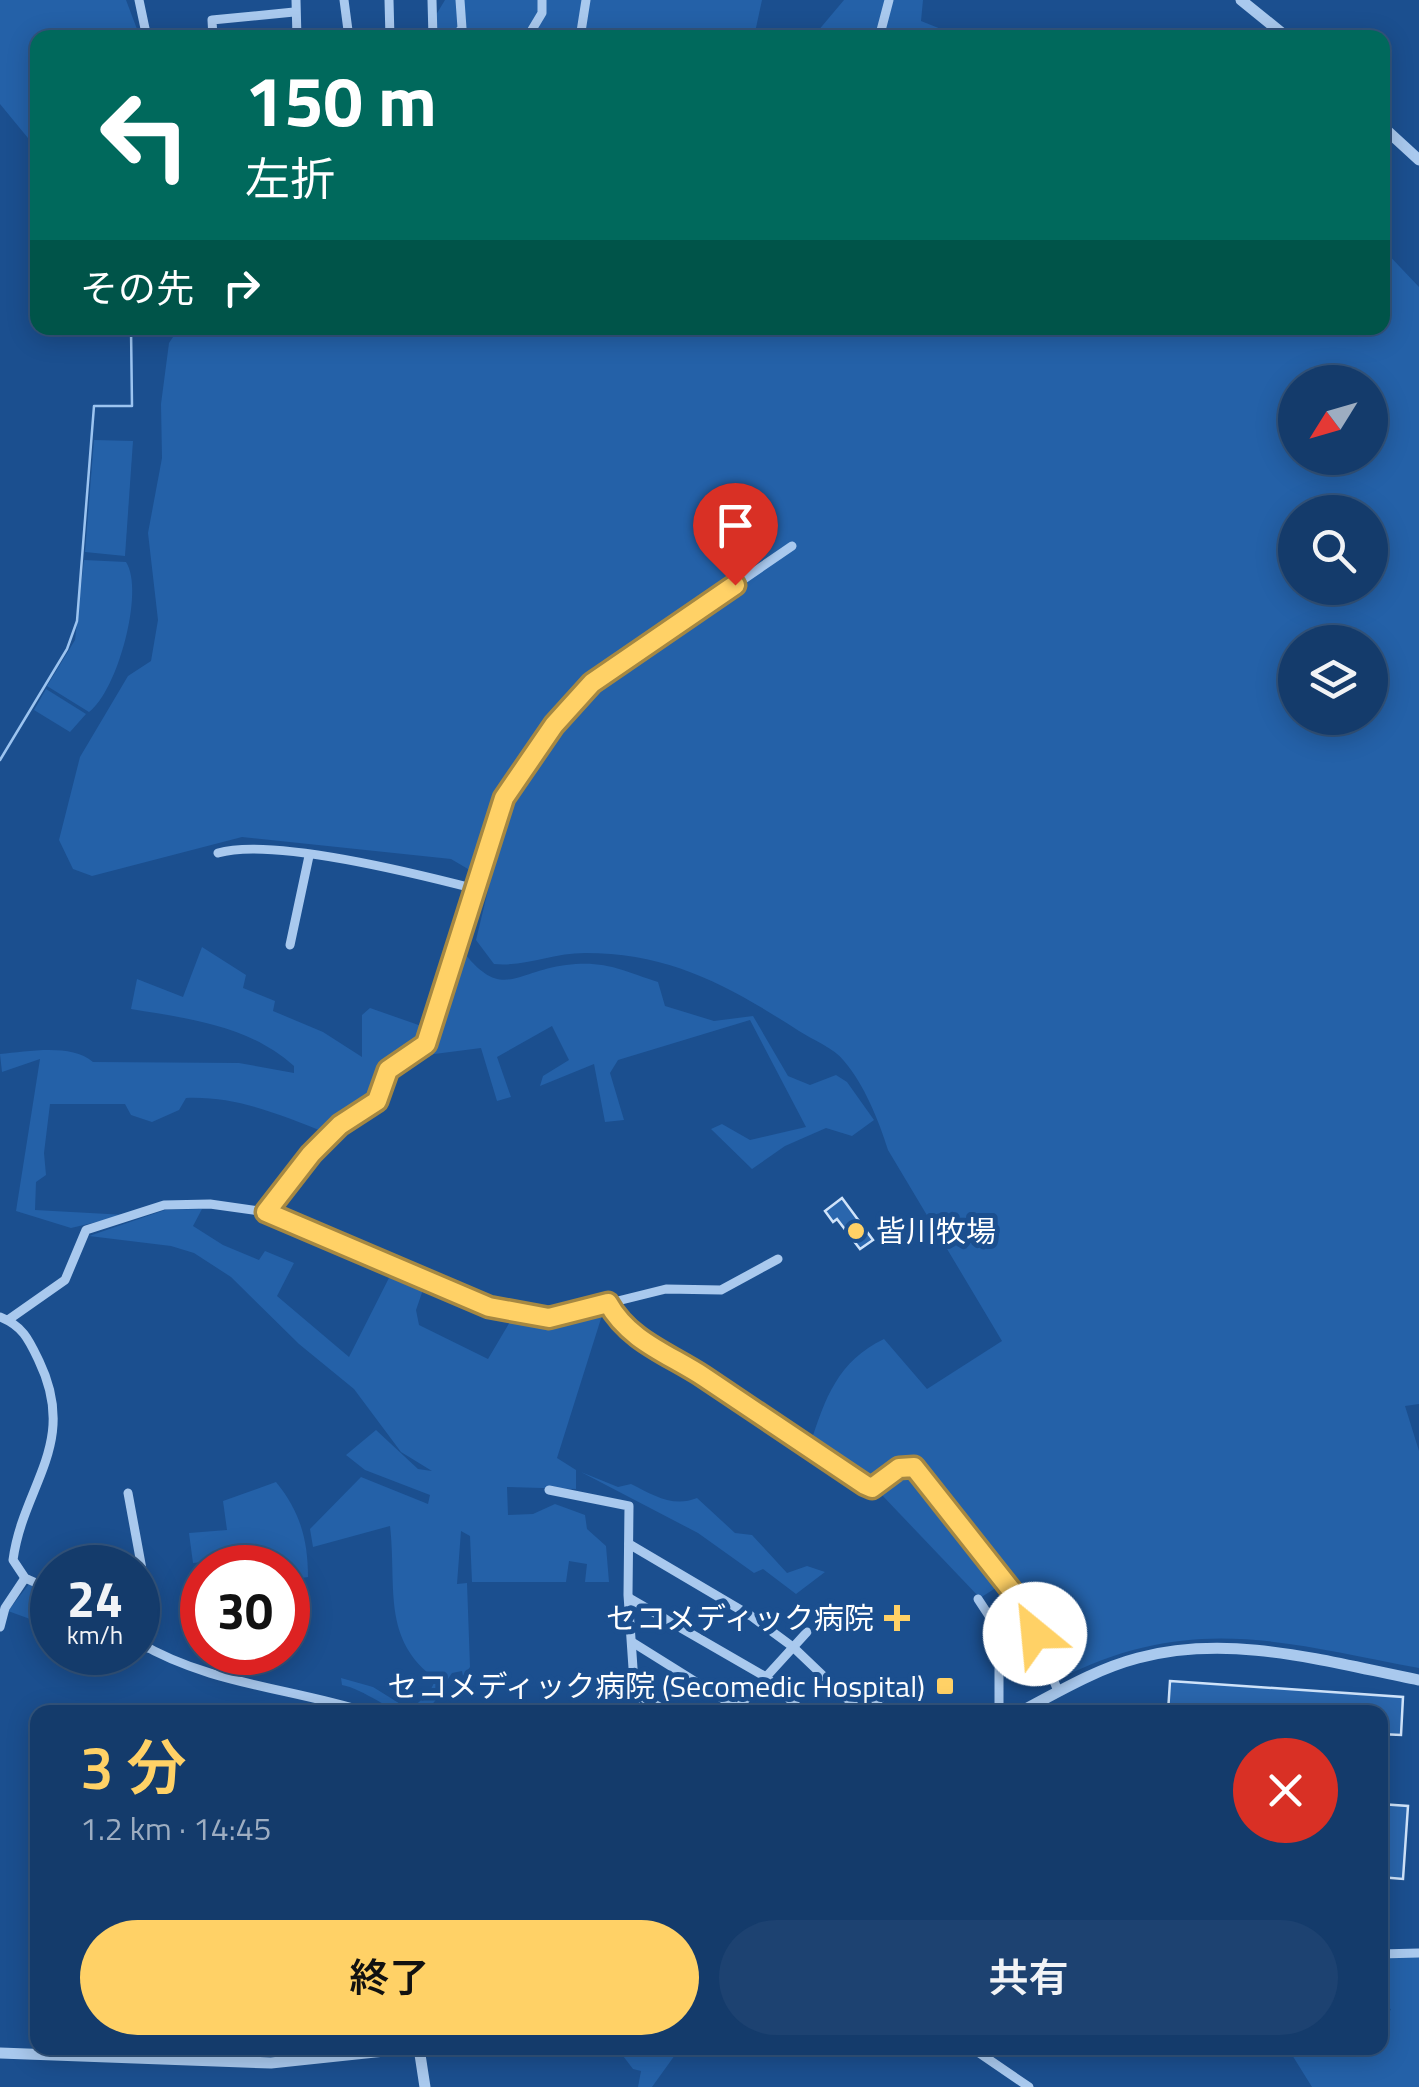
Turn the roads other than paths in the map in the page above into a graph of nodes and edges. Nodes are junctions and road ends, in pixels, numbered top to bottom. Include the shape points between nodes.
1 (140, 0) edge
2 (296, 0) edge
3 (344, 0) edge
4 (388, 0) edge
5 (432, 0) edge
6 (460, 0) edge
7 (542, 0) edge
8 (586, 0) edge
9 (889, 0) edge
10 (1241, 0) edge
11 (294, 12) junction
12 (146, 30) edge
13 (213, 30) edge
14 (296, 30) edge
15 (348, 30) edge
16 (390, 30) edge
17 (434, 30) edge
18 (460, 30) edge
19 (531, 30) edge
20 (581, 30) edge
21 (881, 30) edge
22 (1278, 30) edge
23 (1390, 133) edge
24 (1419, 160) edge
25 (792, 546) dead end
26 (218, 853) dead end
27 (309, 856) junction
28 (476, 889) junction
29 (290, 945) dead end
30 (266, 1212) junction
31 (778, 1258) dead end
32 (608, 1303) junction
33 (4, 1319) edge
34 (548, 1490) dead end
35 (128, 1493) dead end
36 (629, 1544) junction
37 (138, 1545) edge
38 (25, 1578) junction
39 (30, 1580) edge
40 (629, 1598) junction
41 (978, 1599) dead end
42 (2, 1610) edge
43 (0, 1627) edge
44 (807, 1632) dead end
45 (632, 1642) junction
46 (793, 1646) junction
47 (160, 1651) edge
48 (766, 1677) junction
49 (1419, 1680) edge
50 (1058, 1692) junction
51 (635, 1693) junction
52 (884, 1695) dead end
53 (334, 1705) edge
54 (636, 1705) edge
55 (656, 1705) edge
56 (730, 1705) edge
57 (744, 1705) edge
58 (796, 1705) edge
59 (856, 1705) edge
60 (872, 1705) edge
61 (999, 1705) edge
62 (1033, 1705) edge
63 (1419, 1953) edge
64 (1388, 1954) edge
65 (0, 2053) edge
66 (30, 2054) edge
67 (47, 2055) edge
68 (346, 2055) edge
69 (418, 2055) edge
70 (982, 2055) edge
71 (425, 2087) edge
72 (1029, 2087) edge

1 - 12 street
2 - 11 street
3 - 15 street
4 - 16 street
5 - 17 street
6 - 18 street
7 - 19 street
8 - 20 street
9 - 21 street
10 - 22 street
11 - 13 street via 212,20
11 - 14 street
23 - 24 street
25 - 28 street via 573,701 504,798
26 - 27 street via 238,847
27 - 28 street
27 - 29 street
28 - 30 street via 426,1044 388,1070 377,1101 311,1154
30 - 32 street via 489,1307 549,1318
30 - 33 street via 164,1205 86,1230 65,1280
31 - 32 street via 721,1290 685,1286
32 - 50 street via 642,1342 865,1485 872,1488 904,1465 919,1471 1023,1605
33 - 38 street via 27,1337 53,1394 43,1478 14,1555
34 - 36 street via 629,1506
35 - 37 street
36 - 40 street
36 - 46 street
38 - 39 street
38 - 42 street
40 - 45 street
40 - 48 street
41 - 61 street via 999,1631
42 - 43 street
44 - 46 street
45 - 51 street
45 - 56 street
46 - 48 street
46 - 59 street
47 - 53 street via 270,1691
48 - 57 street
48 - 58 street
49 - 50 street via 1226,1647 1136,1658
50 - 62 street
51 - 54 street
51 - 55 street
52 - 60 street
63 - 64 street
65 - 66 street
67 - 68 street via 257,2064
69 - 71 street
70 - 72 street

